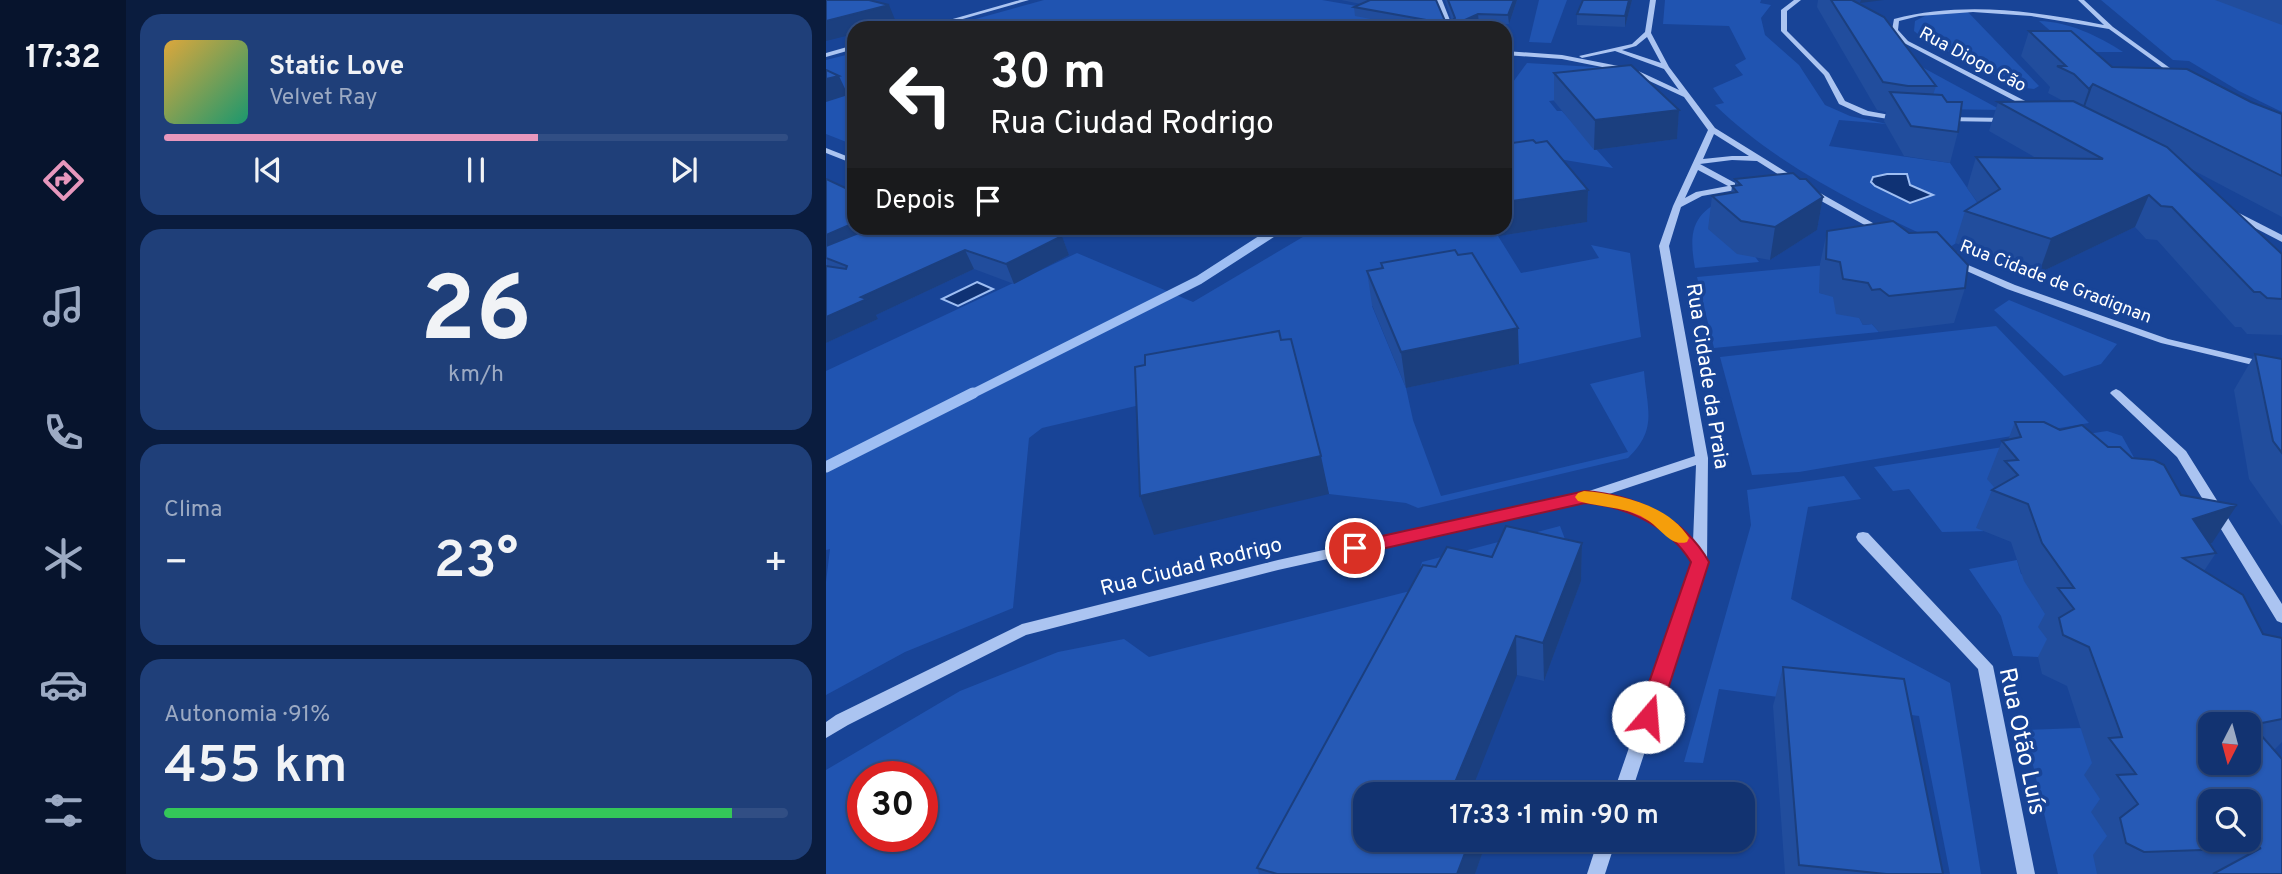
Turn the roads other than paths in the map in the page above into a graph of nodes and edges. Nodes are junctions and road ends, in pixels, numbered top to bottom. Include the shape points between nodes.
1 (1026, 0) edge
2 (1439, 0) edge
3 (1653, 0) edge
4 (1798, 0) edge
5 (2081, 0) edge
6 (950, 21) edge
7 (1447, 21) edge
8 (2111, 28) junction
9 (1648, 33) junction
10 (847, 49) edge
11 (1616, 50) junction
12 (1512, 53) edge
13 (826, 55) edge
14 (1562, 57) junction
15 (1666, 67) junction
16 (1634, 71) junction
17 (2191, 84) edge
18 (1687, 97) junction
19 (2045, 114) edge
20 (1913, 119) edge
21 (1939, 119) edge
22 (2017, 120) edge
23 (1712, 130) junction
24 (826, 150) edge
25 (847, 159) edge
26 (1763, 160) junction
27 (1698, 164) junction
28 (1772, 166) junction
29 (1735, 186) junction
30 (1791, 190) edge
31 (1817, 195) junction
32 (1677, 206) junction
33 (2222, 208) edge
34 (1888, 233) edge
35 (2282, 239) edge
36 (1937, 255) edge
37 (2282, 369) edge
38 (2116, 393) dead end
39 (1702, 458) junction
40 (1585, 497) junction
41 (1863, 537) dead end
42 (1700, 562) junction
43 (2282, 617) edge
44 (826, 731) edge
45 (1626, 782) edge
46 (1603, 852) edge
47 (1596, 874) edge
48 (2026, 874) edge

1 - 6 street
2 - 7 street
3 - 9 street
4 - 20 street via 1784,10 1784,31 1827,74 1842,102 1866,113
5 - 8 street
8 - 17 street
8 - 19 street, Rua Diogo Cão via 2049,14 1967,4 1935,6 1896,20 1895,30 1906,42
9 - 11 street via 1634,45
9 - 15 street
10 - 13 street
11 - 14 street
11 - 15 street
11 - 16 street via 1619,59
12 - 14 street
14 - 16 street
15 - 18 street
16 - 18 street
18 - 23 street
21 - 22 street
23 - 26 street
23 - 27 street, Rua Cidade da Praia
24 - 25 street
26 - 27 street via 1732,158
26 - 28 street
27 - 29 street via 1706,173
27 - 32 street, Rua Cidade da Praia
28 - 29 street via 1761,183
28 - 31 street
29 - 32 street via 1699,194
30 - 31 street
31 - 34 street
32 - 39 street, Rua Cidade da Praia via 1664,246
33 - 35 street
36 - 37 street, Rua Cidade de Gradignan via 2011,287 2165,341
38 - 43 street via 2182,454
39 - 40 street, Rua Ciudad Rodrigo
39 - 42 street, Rua Cidade da Praia
40 - 42 street, Rua Ciudad Rodrigo via 1609,499 1654,516 1690,545
40 - 44 street, Rua Ciudad Rodrigo via 1278,565 1022,630
41 - 48 street, Rua Otão Luís via 1985,666
42 - 45 street, Rua Cidade da Praia
46 - 47 street

